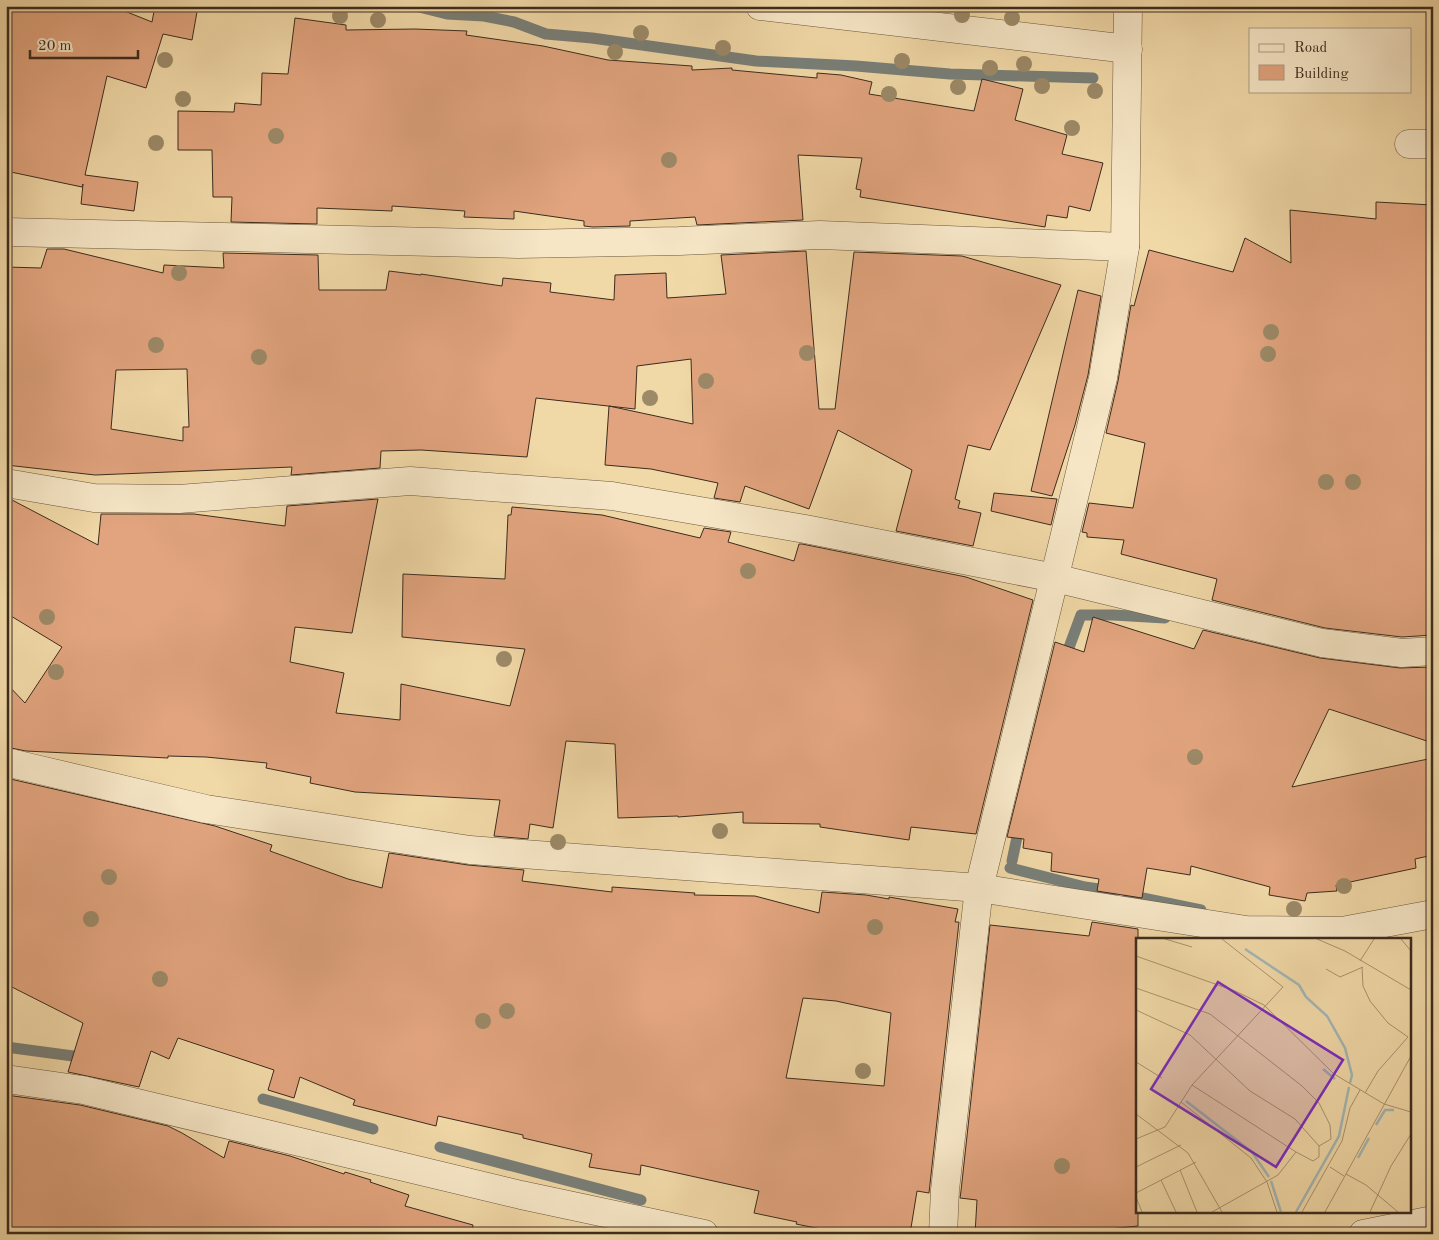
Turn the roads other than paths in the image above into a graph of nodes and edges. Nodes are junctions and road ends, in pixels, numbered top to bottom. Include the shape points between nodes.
1 (760, 6) edge
2 (1128, 6) edge
3 (1128, 49) junction
4 (6, 232) edge
5 (1125, 247) junction
6 (6, 483) edge
7 (1055, 578) junction
8 (1433, 651) edge
9 (6, 762) edge
10 (979, 888) junction
11 (1433, 914) edge
12 (6, 1079) edge
13 (1433, 1220) edge
14 (704, 1234) edge
15 (943, 1234) edge
16 (1363, 1234) edge

1 - 3 street
2 - 3 street
3 - 5 street
4 - 5 street via 518,244 820,235
5 - 7 street via 1103,378
6 - 7 street via 103,498 179,499 410,481 612,496 806,529
7 - 8 street via 1322,643 1402,653
7 - 10 street
9 - 10 street via 206,809 470,850
10 - 11 street via 1246,930 1342,931
10 - 15 street via 945,1190
12 - 14 street via 83,1090 521,1196
13 - 16 street

